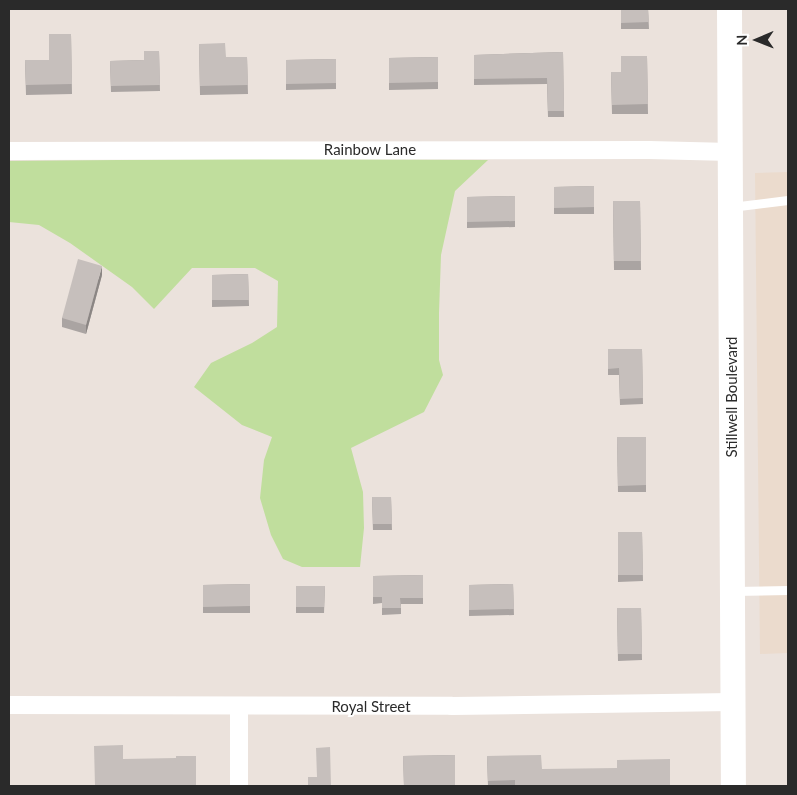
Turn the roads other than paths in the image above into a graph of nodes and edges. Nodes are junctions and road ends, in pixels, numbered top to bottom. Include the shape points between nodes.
1 (729, 9) edge
2 (9, 151) edge
3 (731, 152) junction
4 (788, 200) edge
5 (731, 208) junction
6 (788, 590) edge
7 (732, 591) junction
8 (732, 702) junction
9 (9, 705) edge
10 (239, 707) junction
11 (239, 786) edge
12 (733, 786) edge

1 - 3 street, Stillwell Boulevard
2 - 3 street, Rainbow Lane
3 - 5 street, Stillwell Boulevard
4 - 5 lane
5 - 7 street, Stillwell Boulevard
6 - 7 lane
7 - 8 street, Stillwell Boulevard
8 - 10 street, Royal Street
8 - 12 street, Stillwell Boulevard
9 - 10 street, Royal Street
10 - 11 street

